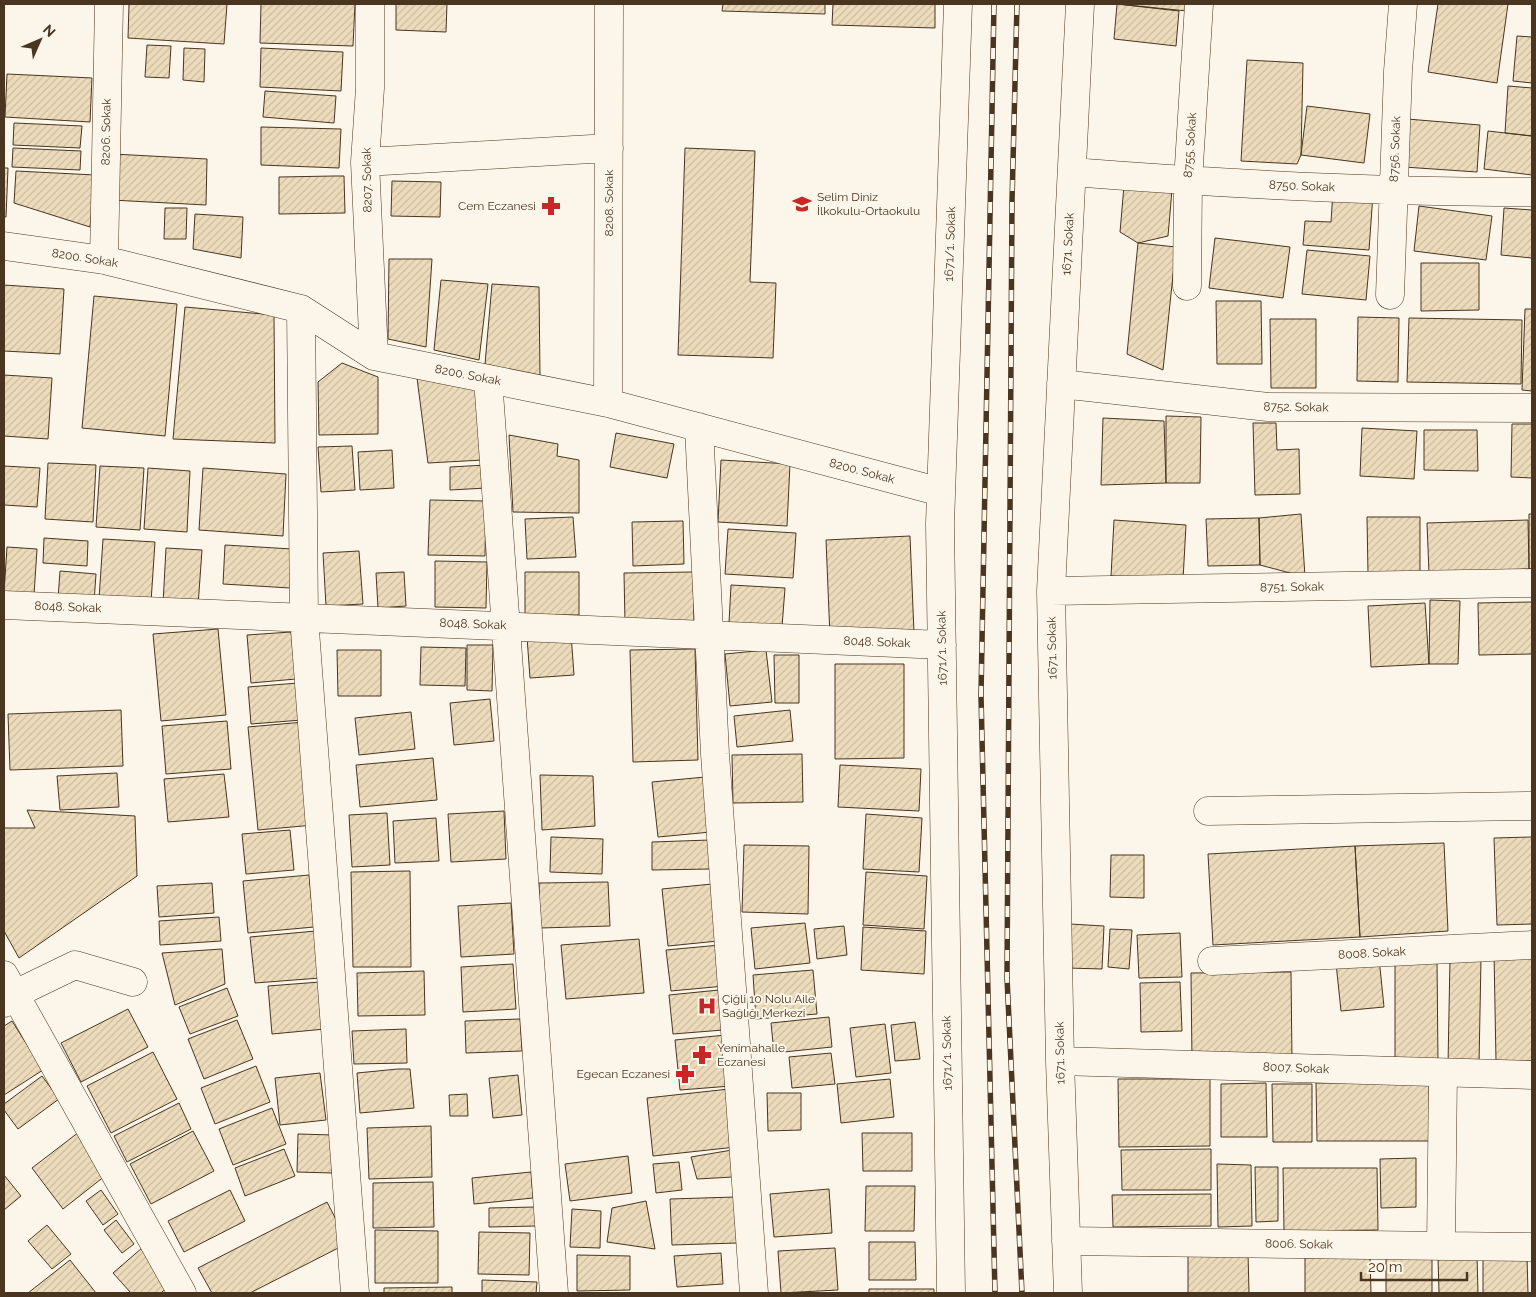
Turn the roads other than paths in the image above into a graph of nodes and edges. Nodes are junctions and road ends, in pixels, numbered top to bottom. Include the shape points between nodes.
1 (108, 4) edge
2 (370, 4) edge
3 (609, 4) edge
4 (958, 4) edge
5 (1080, 4) edge
6 (1199, 4) edge
7 (1403, 4) edge
8 (609, 148) junction
9 (365, 162) junction
10 (1072, 172) junction
11 (1188, 181) junction
12 (1394, 190) junction
13 (1532, 192) edge
14 (4, 246) edge
15 (104, 260) junction
16 (1187, 286) dead end
17 (1390, 295) dead end
18 (301, 309) junction
19 (374, 356) junction
20 (488, 379) junction
21 (1061, 384) junction
22 (608, 403) junction
23 (1532, 408) edge
24 (699, 428) junction
25 (941, 492) junction
26 (1532, 583) edge
27 (1051, 591) junction
28 (4, 605) edge
29 (304, 617) junction
30 (506, 626) junction
31 (709, 635) junction
32 (942, 645) junction
33 (1532, 806) edge
34 (1208, 811) dead end
35 (1532, 945) edge
36 (1212, 961) dead end
37 (133, 982) dead end
38 (7, 991) edge
39 (1060, 1061) junction
40 (1443, 1073) junction
41 (1532, 1075) edge
42 (1066, 1241) junction
43 (1441, 1246) junction
44 (1532, 1246) edge
45 (182, 1293) edge
46 (355, 1293) edge
47 (554, 1293) edge
48 (754, 1293) edge
49 (951, 1293) edge
50 (1068, 1293) edge

1 - 15 street, 8206. Sokak
2 - 9 street, 8207. Sokak via 370,88
3 - 8 street, 8208. Sokak
4 - 25 street, 1671/1. Sokak
5 - 10 street, 1671. Sokak
6 - 11 street, 8755. Sokak
7 - 12 street, 8756. Sokak
8 - 9 street
8 - 22 street, 8208. Sokak
9 - 19 street, 8207. Sokak
10 - 11 street, 8750. Sokak
10 - 21 street, 1671. Sokak
11 - 12 street, 8750. Sokak
11 - 16 street, 8755. Sokak
12 - 13 street, 8750. Sokak
12 - 17 street, 8756. Sokak
14 - 15 street, 8200. Sokak
15 - 18 street, 8200. Sokak
18 - 19 street, 8200. Sokak
18 - 29 street
19 - 20 street, 8200. Sokak
20 - 22 street, 8200. Sokak
20 - 30 street
21 - 23 street, 8752. Sokak via 1268,407
21 - 27 street, 1671. Sokak
22 - 24 street, 8200. Sokak
24 - 25 street, 8200. Sokak
24 - 31 street
25 - 32 street, 1671/1. Sokak
26 - 27 street, 8751. Sokak
27 - 39 street, 1671. Sokak
28 - 29 street, 8048. Sokak
29 - 30 street, 8048. Sokak
29 - 46 street
30 - 31 street, 8048. Sokak
30 - 47 street
31 - 32 street, 8048. Sokak
31 - 48 street
32 - 49 street, 1671/1. Sokak
33 - 34 street
35 - 36 street, 8008. Sokak
37 - 38 street via 75,964
38 - 45 street
39 - 40 street, 8007. Sokak
39 - 42 street, 1671. Sokak
40 - 41 street, 8007. Sokak
40 - 43 street
42 - 43 street, 8006. Sokak
42 - 50 street, 1671. Sokak
43 - 44 street, 8006. Sokak

